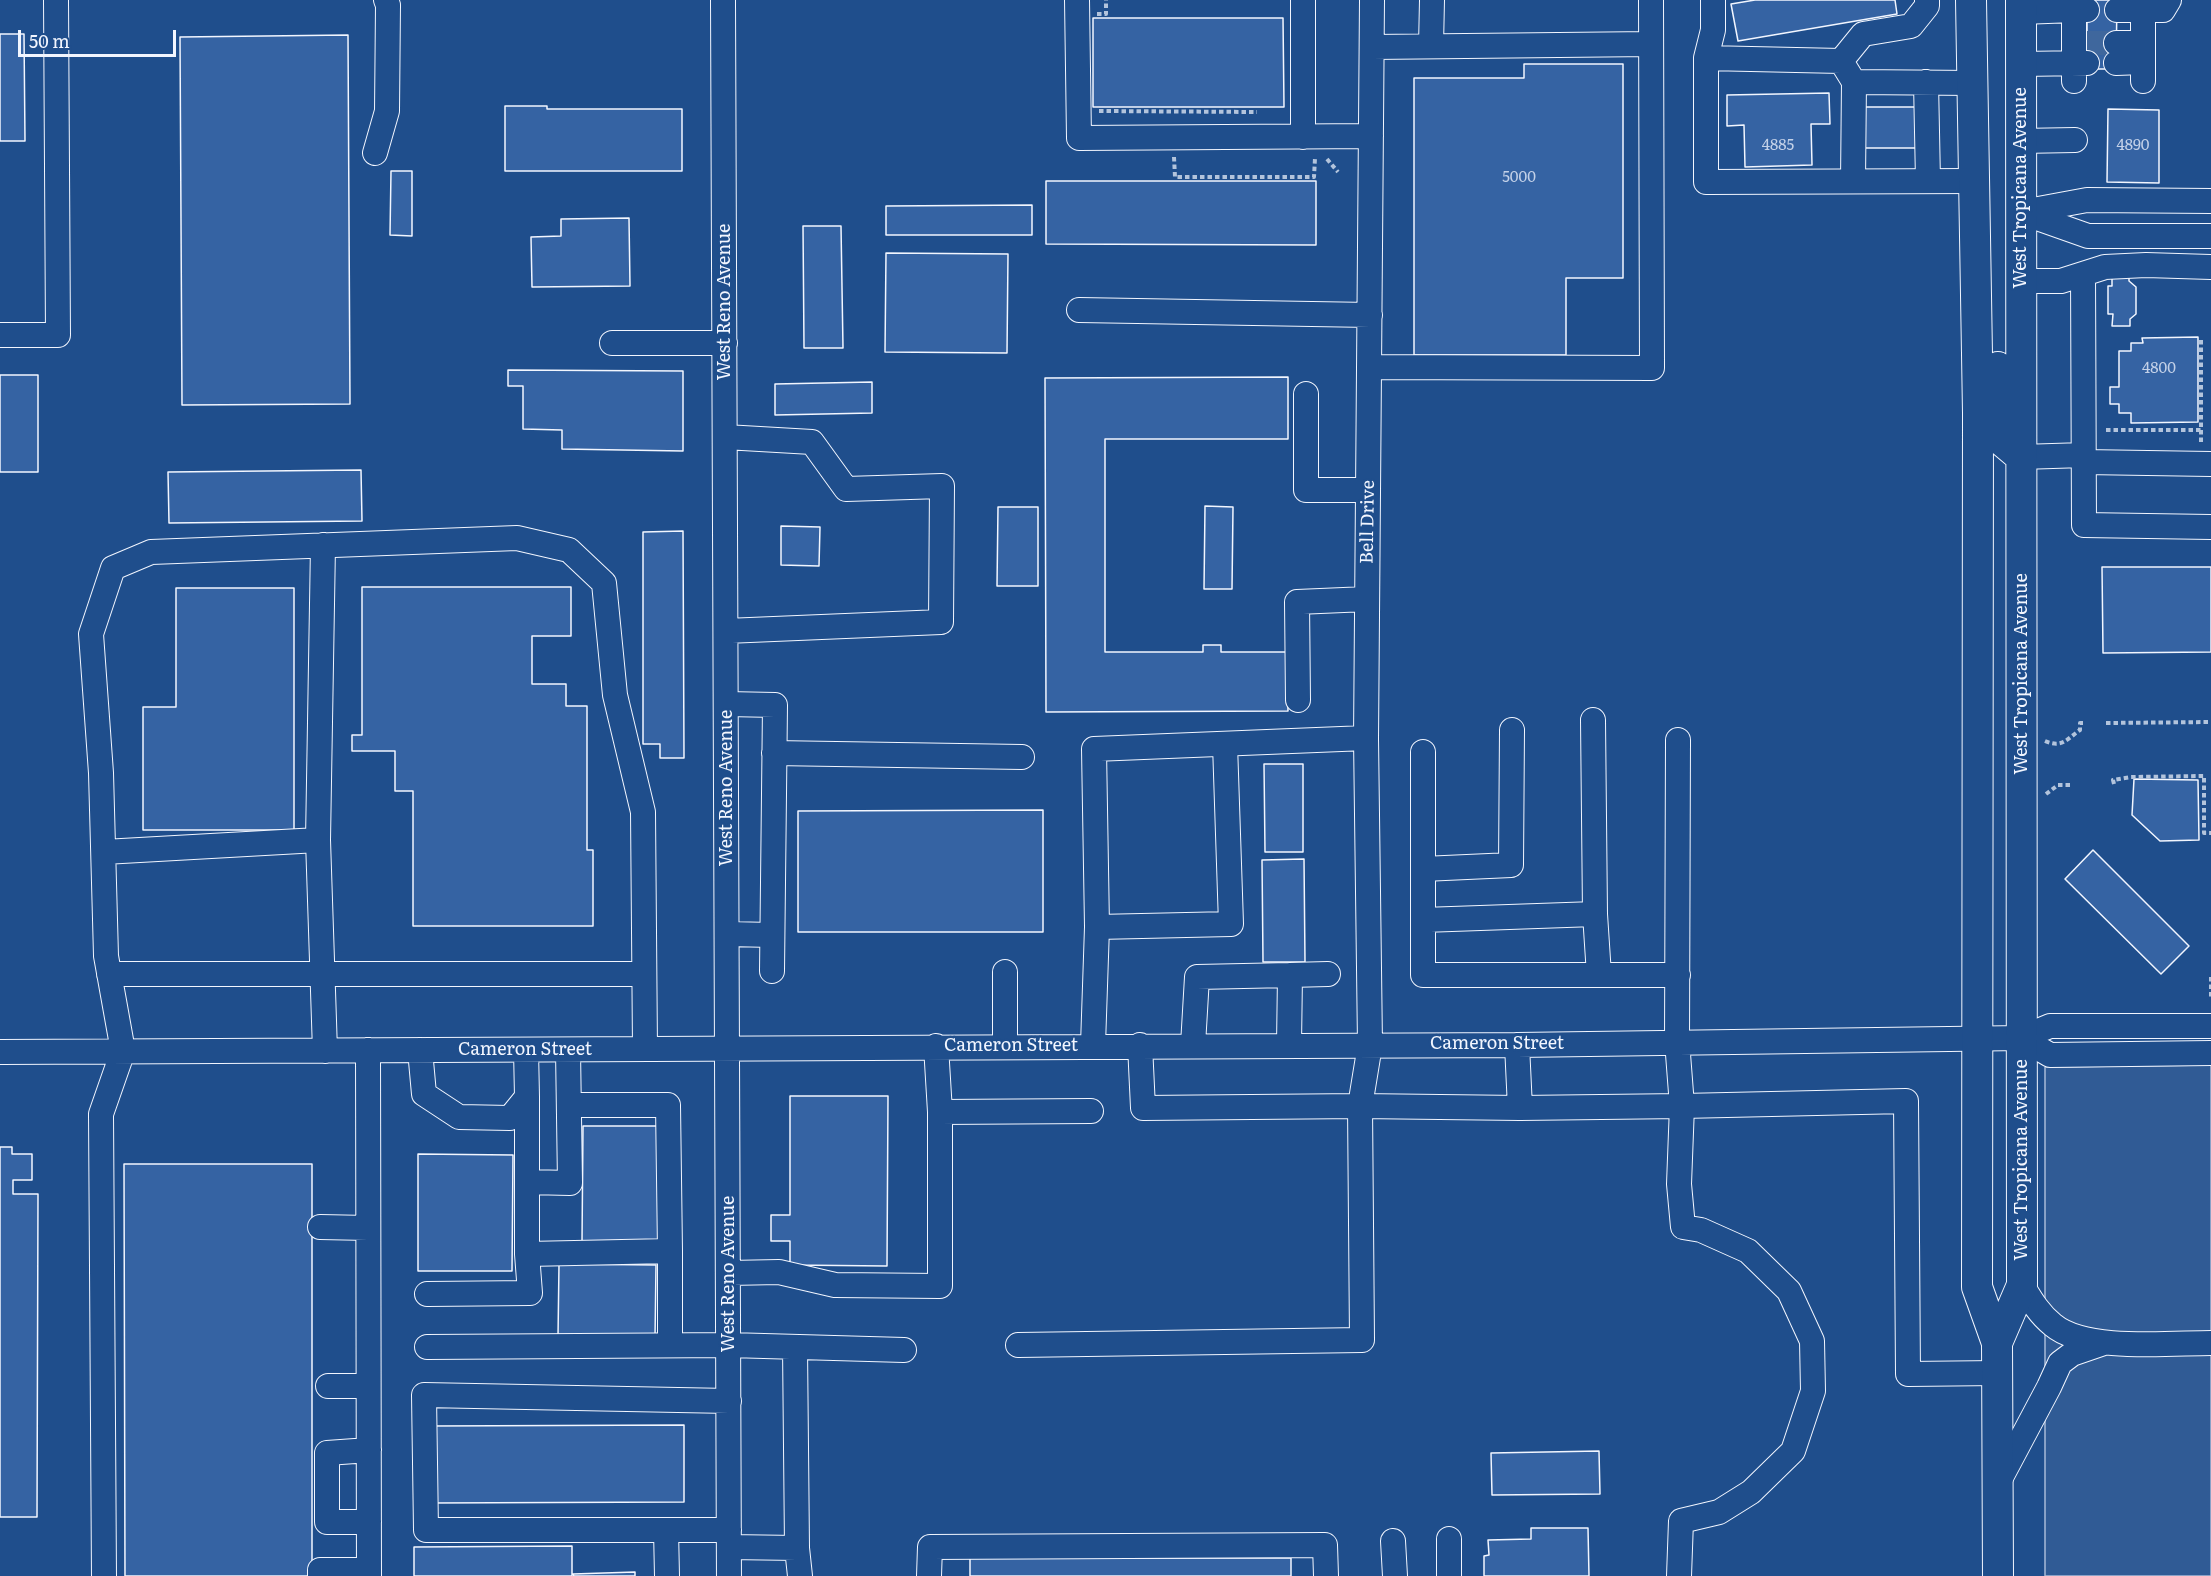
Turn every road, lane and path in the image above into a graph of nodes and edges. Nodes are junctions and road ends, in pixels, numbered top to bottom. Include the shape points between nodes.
1 (56, 0) edge
2 (386, 0) edge
3 (723, 0) edge
4 (1106, 0) edge
5 (1303, 0) edge
6 (1372, 0) edge
7 (1432, 0) edge
8 (1651, 0) edge
9 (1713, 0) edge
10 (1928, 0) edge
11 (1971, 0) edge
12 (2169, 0) edge
13 (2143, 5) edge
14 (2021, 6) edge
15 (1085, 7) edge
16 (2078, 7) edge
17 (2117, 10) dead end
18 (1651, 45) junction
19 (1431, 46) junction
20 (1372, 47) junction
21 (2116, 53) tunnel mouth
22 (1706, 58) junction
23 (1841, 61) junction
24 (2021, 64) junction
25 (1854, 82) junction
26 (1926, 82) junction
27 (1972, 82) junction
28 (1092, 111) dead end
29 (1258, 112) dead end
30 (1371, 136) junction
31 (1303, 137) junction
32 (1174, 138) junction
33 (2075, 140) dead end
34 (2020, 141) junction
35 (375, 153) dead end
36 (1338, 172) dead end
37 (1853, 181) junction
38 (1929, 181) junction
39 (1974, 181) junction
40 (2211, 201) edge
41 (2020, 212) junction
42 (1975, 224) junction
43 (2211, 236) edge
44 (2211, 267) edge
45 (2083, 273) junction
46 (2020, 281) junction
47 (1079, 310) dead end
48 (1370, 315) junction
49 (0, 335) edge
50 (2200, 340) dead end
51 (612, 343) dead end
52 (725, 343) junction
53 (1369, 367) junction
54 (1306, 394) dead end
55 (2084, 430) junction
56 (2201, 430) junction
57 (725, 437) junction
58 (2021, 457) junction
59 (2084, 459) junction
60 (2206, 464) edge
61 (1368, 490) junction
62 (2211, 527) edge
63 (323, 545) junction
64 (1367, 599) junction
65 (726, 630) junction
66 (1298, 700) dead end
67 (727, 704) junction
68 (1593, 720) dead end
69 (2211, 722) edge
70 (2083, 723) dead end
71 (2106, 723) dead end
72 (1512, 730) dead end
73 (1365, 738) junction
74 (1678, 740) dead end
75 (2044, 740) dead end
76 (1225, 744) junction
77 (1423, 752) dead end
78 (774, 753) junction
79 (1022, 757) dead end
80 (2114, 784) dead end
81 (2072, 785) dead end
82 (2045, 795) dead end
83 (2211, 833) edge
84 (318, 840) junction
85 (104, 852) junction
86 (1423, 869) junction
87 (1595, 914) junction
88 (1423, 920) junction
89 (1097, 927) junction
90 (728, 934) junction
91 (772, 935) junction
92 (772, 971) dead end
93 (1005, 972) dead end
94 (322, 973) junction
95 (109, 974) junction
96 (644, 974) junction
97 (1328, 974) dead end
98 (1290, 975) junction
99 (1599, 975) junction
100 (1678, 975) junction
101 (2211, 977) edge
102 (2211, 998) edge
103 (2211, 1026) edge
104 (2021, 1038) junction
105 (1977, 1039) junction
106 (1677, 1041) junction
107 (1289, 1044) junction
108 (1093, 1045) junction
109 (1140, 1045) junction
110 (1193, 1045) junction
111 (1370, 1045) junction
112 (1517, 1045) junction
113 (936, 1046) junction
114 (1005, 1046) junction
115 (645, 1049) junction
116 (728, 1049) junction
117 (325, 1050) junction
118 (368, 1050) junction
119 (420, 1050) junction
120 (526, 1050) junction
121 (568, 1050) junction
122 (123, 1051) junction
123 (0, 1052) edge
124 (2211, 1053) edge
125 (527, 1097) junction
126 (569, 1105) junction
127 (1360, 1106) junction
128 (1682, 1106) junction
129 (1520, 1108) junction
130 (1091, 1111) dead end
131 (940, 1112) junction
132 (527, 1182) junction
133 (320, 1227) dead end
134 (368, 1228) junction
135 (670, 1251) junction
136 (527, 1254) junction
137 (729, 1273) junction
138 (2022, 1285) junction
139 (427, 1294) dead end
140 (1997, 1343) junction
141 (2104, 1343) junction
142 (2211, 1343) edge
143 (1018, 1344) dead end
144 (670, 1345) junction
145 (729, 1345) junction
146 (427, 1347) dead end
147 (795, 1347) junction
148 (904, 1350) dead end
149 (1997, 1373) junction
150 (328, 1386) dead end
151 (368, 1386) junction
152 (729, 1401) junction
153 (369, 1450) junction
154 (1998, 1483) junction
155 (369, 1522) junction
156 (666, 1530) junction
157 (729, 1538) junction
158 (1449, 1539) dead end
159 (1393, 1541) dead end
160 (797, 1548) junction
161 (369, 1573) edge
162 (105, 1576) edge
163 (320, 1576) edge
164 (667, 1576) edge
165 (729, 1576) edge
166 (800, 1576) edge
167 (929, 1576) edge
168 (1326, 1576) edge
169 (1395, 1576) edge
170 (1449, 1576) edge
171 (1679, 1576) edge
172 (1998, 1576) edge

1 - 49 street via 58,335
2 - 35 street via 387,111
3 - 52 street, West Reno Avenue
4 - 15 path via 1106,14
5 - 31 street
6 - 20 street, Bell Drive
7 - 19 street
8 - 18 street
9 - 22 street via 1713,30
10 - 23 street via 1911,26 1863,34
11 - 27 main road, West Tropicana Avenue
12 - 13 street via 2163,10
13 - 17 street
13 - 21 street via 2143,62
14 - 16 street
14 - 24 main road, West Tropicana Avenue
15 - 32 street via 1079,138
16 - 24 street via 2079,59
18 - 19 street
18 - 53 street via 1652,368
19 - 20 street
20 - 30 street, Bell Drive
22 - 23 street
22 - 37 street via 1706,182
23 - 25 street
24 - 34 main road, West Tropicana Avenue
25 - 26 street
25 - 37 street
26 - 27 street
26 - 38 street
27 - 39 main road, West Tropicana Avenue
28 - 29 path
30 - 31 street
30 - 48 street, Bell Drive
31 - 32 street
32 - 36 path via 1175,177 1314,177 1315,157 1325,157
33 - 34 street
34 - 41 main road, West Tropicana Avenue
37 - 38 street
38 - 39 street
39 - 42 main road, West Tropicana Avenue
40 - 41 street via 2087,200
41 - 43 street via 2088,236
41 - 46 main road, West Tropicana Avenue
42 - 58 main road via 1996,281 1999,430 2002,441
42 - 105 main road, West Tropicana Avenue
44 - 45 street via 2146,265 2105,267
45 - 46 street via 2061,281
45 - 55 street
46 - 58 main road, West Tropicana Avenue
47 - 48 street
48 - 53 street, Bell Drive
50 - 56 path
51 - 52 street
52 - 57 street, West Reno Avenue
53 - 61 street, Bell Drive
54 - 61 street via 1306,490
55 - 56 path
55 - 59 street
56 - 60 path
57 - 65 street, West Reno Avenue
57 - 65 street via 812,442 846,489 942,486 941,622
58 - 59 street
58 - 104 main road, West Tropicana Avenue
59 - 60 street
59 - 62 street via 2084,525
61 - 64 street, Bell Drive
63 - 84 street
63 - 85 street via 151,552 113,568 91,634
63 - 96 street via 517,538 569,550 604,583 615,695 643,812
64 - 66 street via 1297,602
64 - 73 street, Bell Drive
65 - 67 street, West Reno Avenue
67 - 78 street via 775,705
67 - 90 street, West Reno Avenue
68 - 87 street
69 - 71 path
70 - 75 path via 2080,730 2061,743 2055,745
72 - 86 street via 1511,865
73 - 76 street
73 - 111 street, Bell Drive
74 - 100 street
76 - 89 street via 1094,749
76 - 89 street via 1231,924
77 - 86 street
78 - 79 street
78 - 91 street
80 - 83 path via 2114,780 2204,776 2204,833
81 - 82 path via 2058,785
84 - 85 street
84 - 94 street
85 - 95 street
86 - 88 street
87 - 88 street
87 - 99 street
88 - 99 street via 1423,975
89 - 108 street
90 - 91 street
90 - 116 street, West Reno Avenue
91 - 92 street
93 - 114 street
94 - 95 street
94 - 96 street
94 - 117 street
95 - 122 street
96 - 115 street
97 - 98 street
98 - 107 street
98 - 110 street via 1197,977
99 - 100 street
100 - 106 street
101 - 102 path
103 - 104 street, Cameron Street via 2050,1026
104 - 105 street, Cameron Street
104 - 124 street via 2050,1055
104 - 138 main road, West Tropicana Avenue
105 - 106 street, Cameron Street
105 - 140 main road, West Tropicana Avenue via 1977,1287
106 - 112 street, Cameron Street
106 - 128 street
107 - 110 street, Cameron Street
107 - 111 street, Cameron Street
108 - 109 street, Cameron Street
108 - 114 street, Cameron Street
109 - 110 street, Cameron Street
109 - 127 street via 1143,1108
111 - 112 street, Cameron Street
111 - 127 street, Bell Drive
112 - 129 street
113 - 114 street, Cameron Street
113 - 116 street, Cameron Street
113 - 131 street
115 - 116 street, Cameron Street
115 - 121 street, Cameron Street
116 - 137 street, West Reno Avenue
117 - 118 street, Cameron Street
117 - 122 street, Cameron Street
118 - 119 street, Cameron Street
118 - 134 street
119 - 120 street, Cameron Street
119 - 125 street via 424,1094 459,1117 510,1118
120 - 121 street, Cameron Street
120 - 125 street
121 - 126 street
122 - 123 street, Cameron Street
122 - 162 street via 101,1113
125 - 132 street
126 - 132 street via 570,1183
126 - 135 street via 668,1105
127 - 129 street
127 - 143 street, Bell Drive via 1362,1340
128 - 129 street
128 - 149 street via 1906,1101 1908,1374
128 - 171 street via 1679,1184 1683,1227 1701,1230 1748,1251 1789,1292 1812,1341 1813,1391 1793,1451 1750,1491 1719,1512 1681,1521
130 - 131 street
131 - 137 street via 940,1286 835,1285 779,1272
132 - 136 street
133 - 134 street
134 - 151 street
135 - 136 street
135 - 144 street
136 - 139 street via 530,1293
137 - 145 street, West Reno Avenue
138 - 140 main road, West Tropicana Avenue
138 - 141 street via 2039,1313 2054,1327
140 - 149 main road, West Tropicana Avenue
141 - 142 street
141 - 154 street via 2072,1354 2060,1363
144 - 145 street
144 - 146 street
145 - 147 street
145 - 152 street, West Reno Avenue
147 - 148 street
147 - 160 street
149 - 154 main road, West Tropicana Avenue
150 - 151 street
151 - 153 street
152 - 156 street via 424,1395 426,1530
152 - 157 street, West Reno Avenue
153 - 155 street
153 - 155 street via 327,1453 327,1522
154 - 172 main road, West Tropicana Avenue
155 - 161 street
156 - 157 street
156 - 164 street
157 - 160 street
157 - 165 street, West Reno Avenue
158 - 170 street
159 - 169 street
160 - 166 street
161 - 163 street via 320,1570
167 - 168 street via 930,1547 1325,1545

